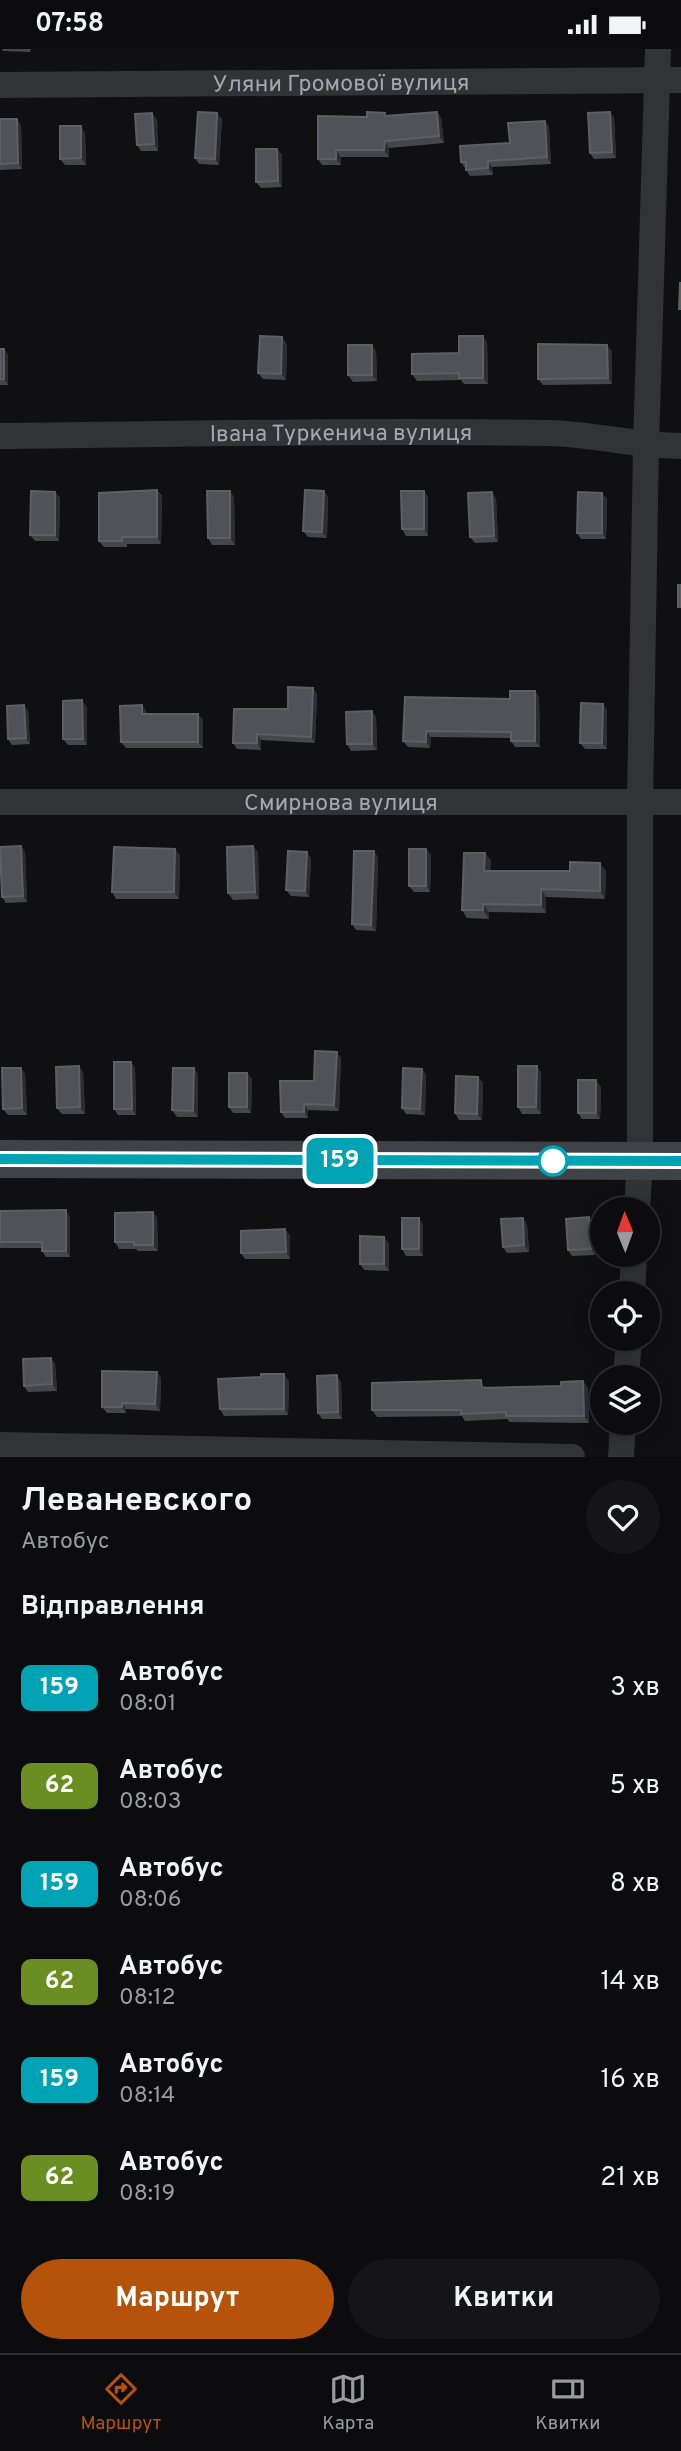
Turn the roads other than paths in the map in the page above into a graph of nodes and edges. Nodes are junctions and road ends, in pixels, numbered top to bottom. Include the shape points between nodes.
1 (658, 49) edge
2 (668, 81) edge
3 (0, 85) edge
4 (0, 436) edge
5 (646, 446) junction
6 (681, 446) edge
7 (0, 802) edge
8 (640, 802) junction
9 (681, 802) edge
10 (0, 1159) edge
11 (640, 1161) junction
12 (681, 1161) edge
13 (638, 1197) edge
14 (622, 1435) edge
15 (0, 1445) edge
16 (572, 1457) edge
17 (621, 1457) edge

1 - 2 street
2 - 3 street, Уляни Громової вулиця
2 - 5 street
4 - 5 street, Івана Туркенича вулиця via 394,431 581,434
5 - 6 street, Івана Туркенича вулиця
5 - 8 street
7 - 8 street, Смирнова вулиця
8 - 9 street, Смирнова вулиця
8 - 11 street
10 - 11 street
11 - 12 street
11 - 13 street
14 - 17 street
15 - 16 street

